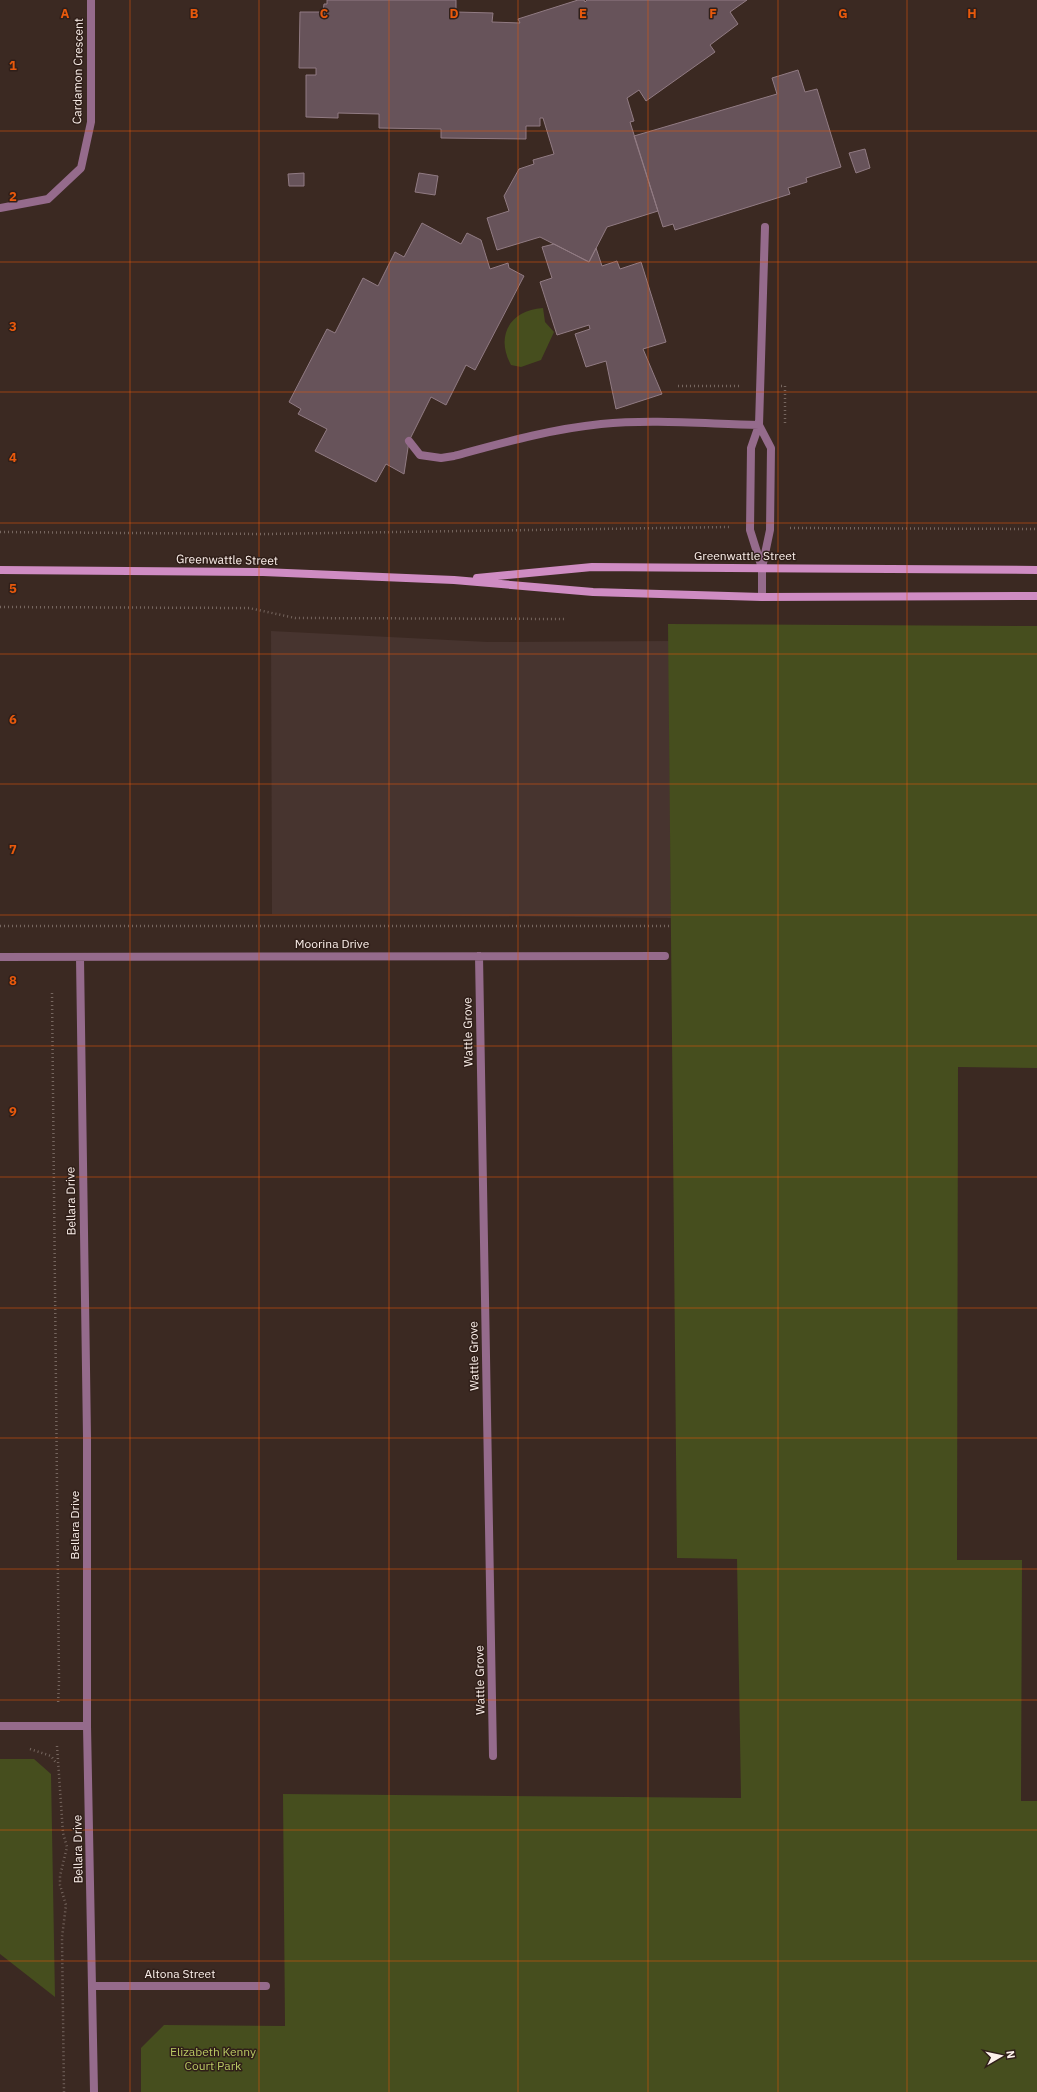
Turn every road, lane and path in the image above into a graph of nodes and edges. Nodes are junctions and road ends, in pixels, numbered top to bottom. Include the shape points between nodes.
1 (92, 0) edge
2 (0, 208) edge
3 (765, 227) dead end
4 (759, 425) junction
5 (409, 441) dead end
6 (1037, 529) edge
7 (750, 530) junction
8 (770, 530) junction
9 (0, 532) edge
10 (762, 568) junction
11 (0, 570) edge
12 (1037, 570) edge
13 (454, 580) junction
14 (1037, 596) edge
15 (762, 597) junction
16 (0, 607) edge
17 (565, 619) dead end
18 (0, 926) edge
19 (671, 926) dead end
20 (479, 956) junction
21 (665, 956) dead end
22 (0, 957) edge
23 (80, 958) junction
24 (52, 994) dead end
25 (0, 1726) edge
26 (56, 1726) junction
27 (88, 1726) junction
28 (25, 1747) dead end
29 (493, 1756) dead end
30 (58, 1765) junction
31 (93, 1986) junction
32 (266, 1986) dead end
33 (64, 2092) edge
34 (94, 2092) edge

1 - 2 street, Cardamon Crescent via 90,122 81,168 48,198
3 - 4 street
4 - 5 street via 644,422 602,424 530,435 442,458 420,454
4 - 7 street via 750,448
4 - 8 street via 771,448
6 - 8 path
7 - 9 path via 721,526 265,534
7 - 10 street
8 - 10 street
10 - 12 street, Greenwattle Street
10 - 13 street, Greenwattle Street via 592,567
10 - 15 street
11 - 13 street, Greenwattle Street via 263,572
13 - 15 street, Greenwattle Street via 593,592
14 - 15 street, Greenwattle Street
16 - 17 path via 249,608 295,618
18 - 19 path
20 - 21 street, Moorina Drive
20 - 23 street, Moorina Drive
20 - 29 street, Wattle Grove
22 - 23 street, Moorina Drive
23 - 27 street, Bellara Drive
24 - 26 path via 59,1682
25 - 26 street
26 - 27 street
26 - 30 path
27 - 31 street, Bellara Drive
28 - 30 path via 52,1756
30 - 33 path via 63,1833 67,1847 60,1876 66,1904 62,1937
31 - 32 street, Altona Street
31 - 34 street, Bellara Drive

